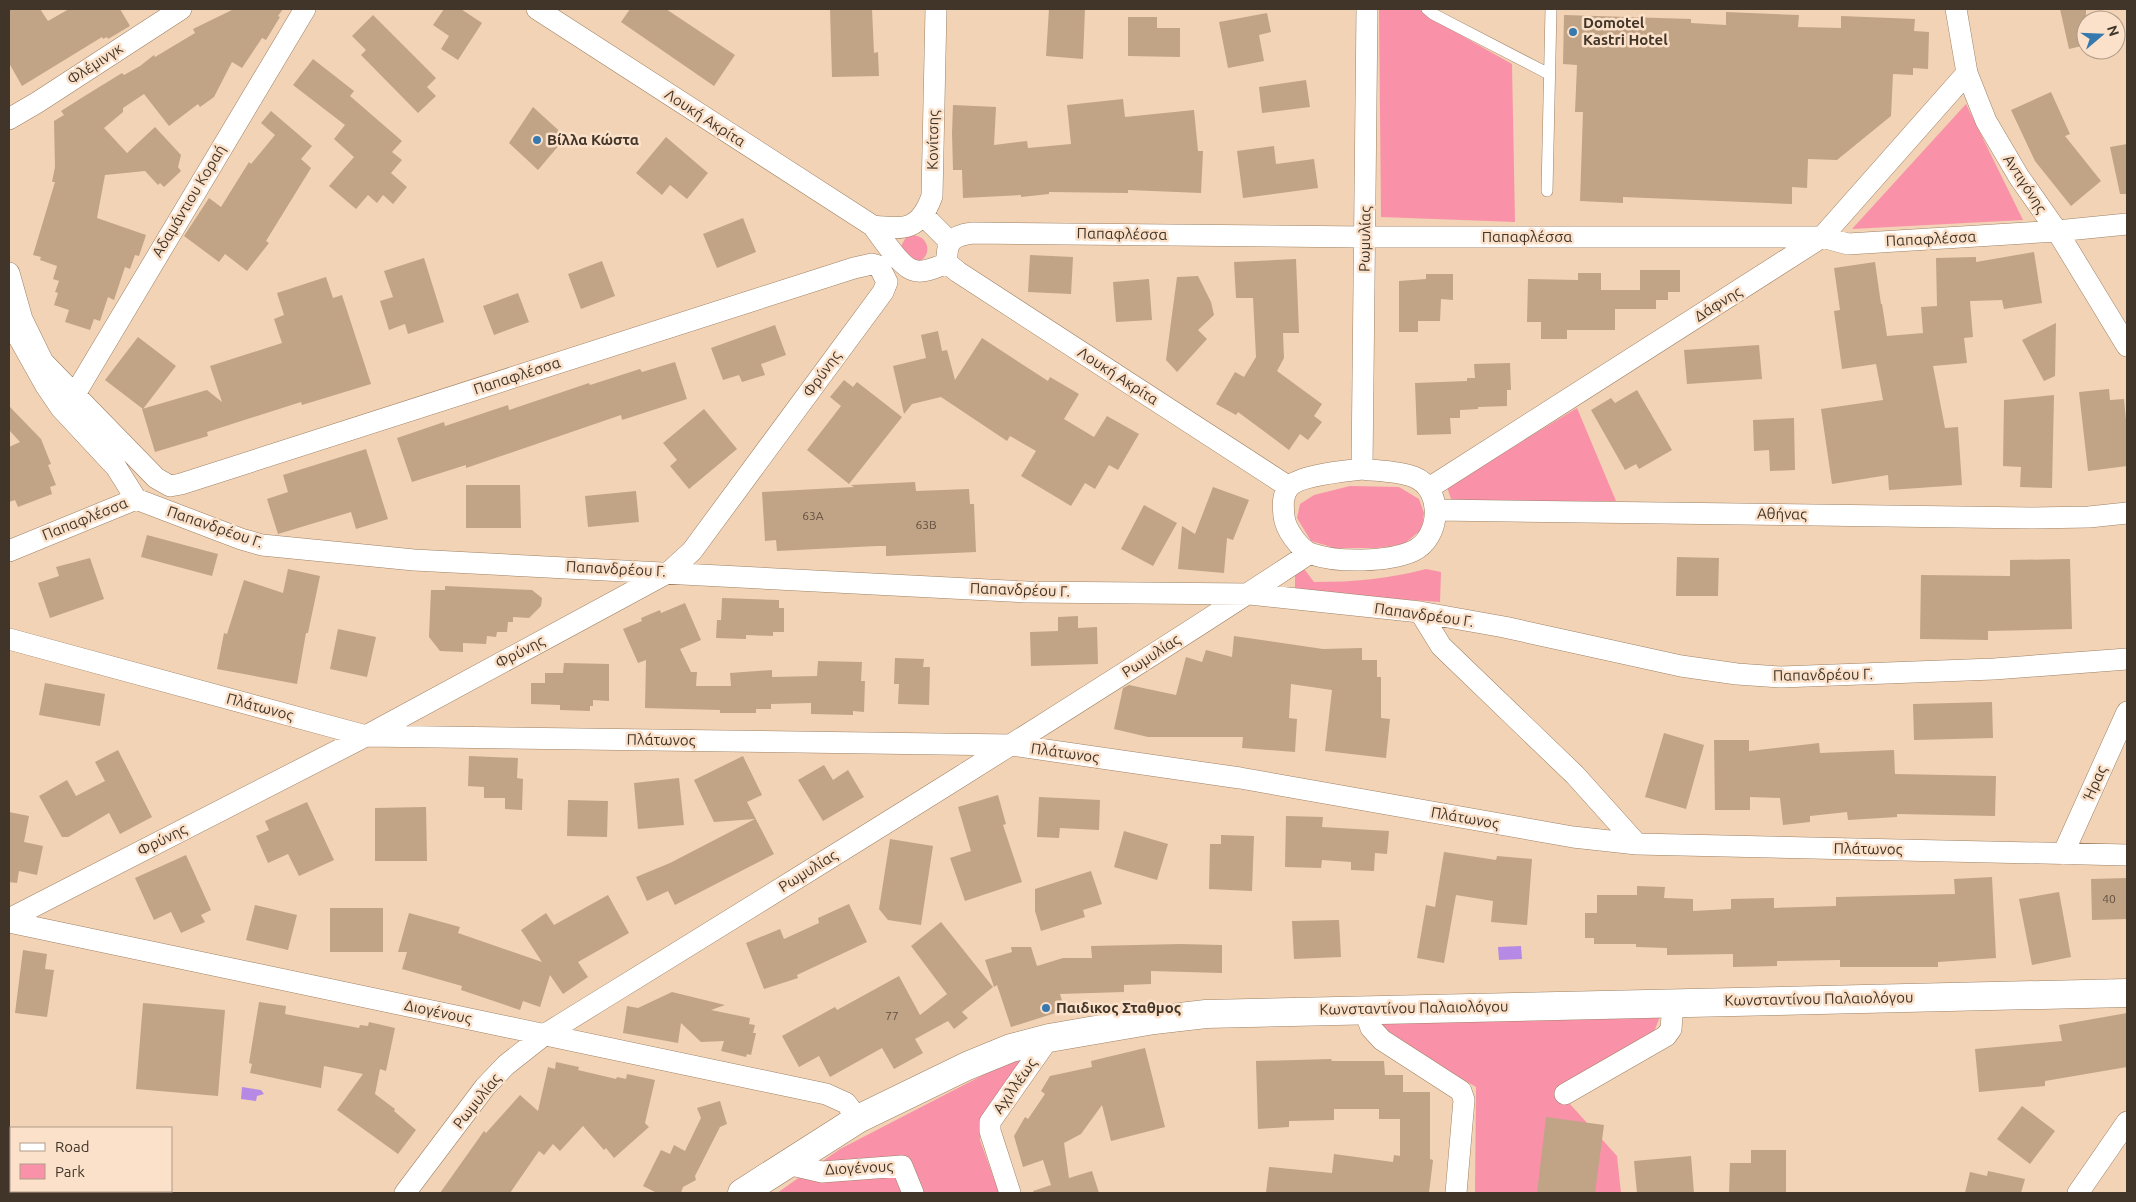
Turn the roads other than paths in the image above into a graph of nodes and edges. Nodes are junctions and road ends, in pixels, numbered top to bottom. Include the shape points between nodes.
1 (181, 9) edge
2 (305, 9) edge
3 (537, 9) edge
4 (936, 9) edge
5 (1367, 9) edge
6 (1427, 9) edge
7 (1550, 9) edge
8 (1956, 9) edge
9 (150, 17) edge
10 (1968, 73) junction
11 (1549, 74) junction
12 (9, 118) edge
13 (1546, 191) dead end
14 (924, 215) junction
15 (2127, 224) edge
16 (873, 226) junction
17 (2057, 231) junction
18 (1365, 237) junction
19 (1822, 237) junction
20 (950, 242) junction
21 (948, 263) junction
22 (891, 265) junction
23 (9, 273) edge
24 (9, 320) edge
25 (2127, 346) edge
26 (9, 348) edge
27 (36, 359) junction
28 (74, 394) junction
29 (140, 461) junction
30 (1362, 470) junction
31 (181, 484) junction
32 (1289, 487) junction
33 (1429, 488) junction
34 (136, 499) junction
35 (1436, 510) junction
36 (2127, 513) edge
37 (186, 517) junction
38 (9, 551) edge
39 (1310, 553) junction
40 (669, 572) junction
41 (1250, 594) junction
42 (1420, 612) junction
43 (9, 639) edge
44 (2127, 659) edge
45 (2127, 712) edge
46 (366, 736) junction
47 (1011, 745) junction
48 (1637, 844) junction
49 (2063, 854) junction
50 (2127, 855) edge
51 (9, 920) edge
52 (2127, 993) edge
53 (1674, 1003) junction
54 (1364, 1009) junction
55 (544, 1034) junction
56 (1049, 1038) junction
57 (1565, 1094) dead end
58 (858, 1119) junction
59 (2127, 1122) edge
60 (787, 1164) junction
61 (405, 1193) edge
62 (742, 1193) edge
63 (913, 1193) edge
64 (1010, 1193) edge
65 (1456, 1193) edge
66 (2078, 1193) edge

1 - 9 street, Φλέμινγκ
2 - 28 street, Αδαμάντιου Κοραή
3 - 16 street, Λουκή Ακρίτα
4 - 14 street, Κονίτσης via 932,196
5 - 18 street, Ρωμυλίας
6 - 11 lane
7 - 11 lane
8 - 10 street, Αντιγόνης
9 - 12 street, Φλέμινγκ via 38,102
10 - 17 street, Αντιγόνης via 1986,121 2019,177
10 - 19 street, Δάφνης
11 - 13 lane
14 - 16 street via 902,228
14 - 20 street
15 - 17 street, Παπαφλέσσα
16 - 22 street
17 - 19 street, Παπαφλέσσα via 1848,244
17 - 25 street, Αντιγόνης
18 - 19 street, Παπαφλέσσα
18 - 20 street, Παπαφλέσσα via 972,233 957,235
18 - 30 street, Ρωμυλίας
19 - 33 street, Δάφνης
20 - 21 street via 946,251
21 - 22 street via 921,271
21 - 32 street, Λουκή Ακρίτα
22 - 31 street, Παπαφλέσσα via 872,264 854,268
22 - 40 street, Φρύνης via 883,292 692,551
23 - 27 street
24 - 27 street
26 - 27 street
27 - 28 street
27 - 34 street via 46,386 61,408 116,467
28 - 29 street
29 - 31 street, Παπαφλέσσα via 163,484
29 - 34 street, Παπαφλέσσα
30 - 32 street via 1329,473
30 - 33 street via 1415,477
31 - 37 street via 177,504
32 - 39 street via 1282,502 1284,520 1294,539
33 - 35 street
34 - 37 street, Παπανδρέου Γ.
34 - 38 street, Παπαφλέσσα
35 - 36 street, Αθήνας via 2032,518
35 - 39 street via 1432,534 1414,551 1389,558 1334,559
37 - 40 street, Παπανδρέου Γ. via 241,539 288,549 414,560
39 - 41 street, Ρωμυλίας
40 - 41 street, Παπανδρέου Γ. via 1027,592
40 - 46 street, Φρύνης
41 - 42 street, Παπανδρέου Γ.
41 - 47 street, Ρωμυλίας
42 - 44 street, Παπανδρέου Γ. via 1680,666 1781,677 1994,669
42 - 48 street via 1441,646 1575,775
43 - 46 street, Πλάτωνος
45 - 49 street, Ήρας
46 - 47 street, Πλάτωνος
46 - 51 street, Φρύνης
47 - 48 street, Πλάτωνος via 1240,778 1573,837
47 - 55 street, Ρωμυλίας
48 - 49 street, Πλάτωνος
49 - 50 street, Πλάτωνος
51 - 55 street, Διογένους
52 - 53 street, Κωνσταντίνου Παλαιολόγου
53 - 54 street, Κωνσταντίνου Παλαιολόγου
53 - 57 street via 1672,1029 1666,1036
54 - 56 street, Κωνσταντίνου Παλαιολόγου via 1206,1014
54 - 65 street via 1371,1028 1382,1040 1461,1091 1464,1100
55 - 58 street, Διογένους via 826,1094 846,1103
55 - 61 street, Ρωμυλίας via 485,1087
56 - 58 street, Κωνσταντίνου Παλαιολόγου via 967,1066
56 - 64 street, Αχιλλέως via 990,1122
58 - 60 street, Κωνσταντίνου Παλαιολόγου
59 - 66 street
60 - 62 street, Κωνσταντίνου Παλαιολόγου
60 - 63 street, Διογένους via 822,1172 902,1166

